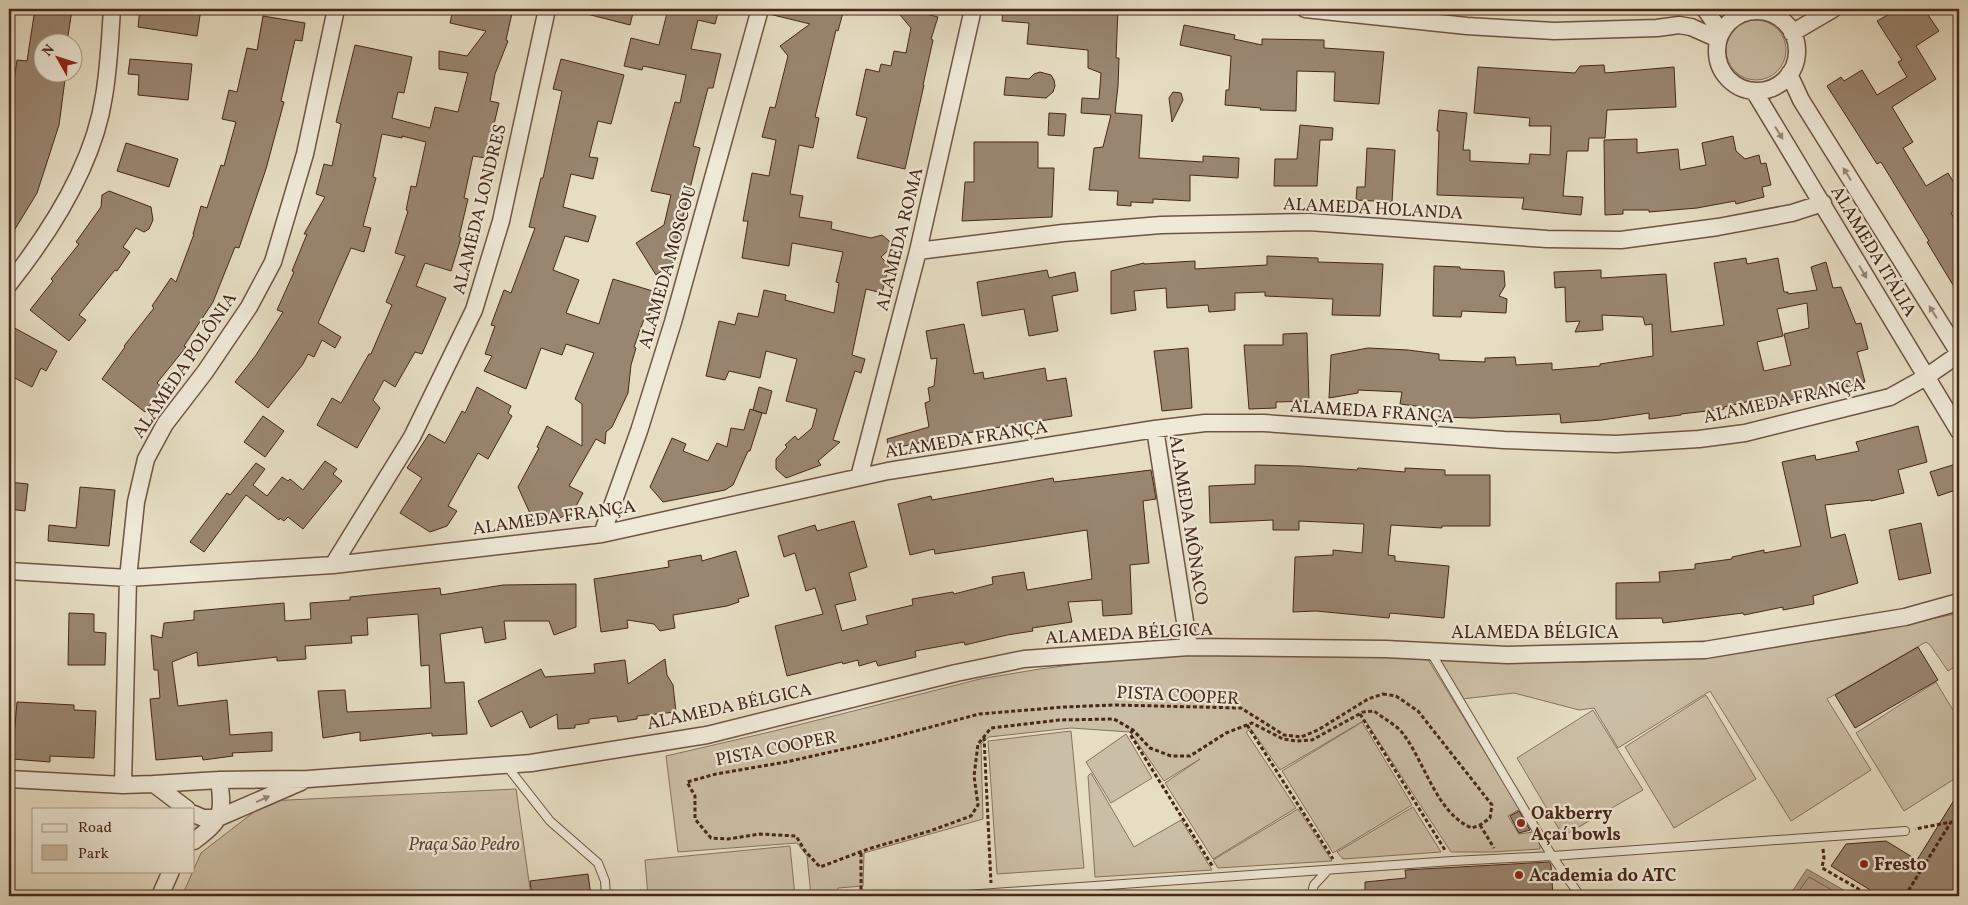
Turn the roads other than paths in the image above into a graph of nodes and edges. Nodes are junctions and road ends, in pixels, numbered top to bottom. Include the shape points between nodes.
1 (112, 9) edge
2 (336, 9) edge
3 (547, 9) edge
4 (760, 9) edge
5 (973, 9) edge
6 (1305, 9) edge
7 (1705, 9) edge
8 (1833, 9) edge
9 (1752, 10) edge
10 (1792, 33) junction
11 (1720, 36) junction
12 (1789, 74) junction
13 (1754, 91) junction
14 (1823, 203) junction
15 (918, 251) junction
16 (9, 284) edge
17 (1959, 353) edge
18 (1926, 377) junction
19 (1155, 429) junction
20 (1959, 431) edge
21 (859, 477) junction
22 (602, 534) junction
23 (333, 565) junction
24 (9, 571) edge
25 (128, 578) junction
26 (1959, 602) edge
27 (1189, 647) junction
28 (1430, 651) junction
29 (506, 765) junction
30 (9, 779) edge
31 (308, 779) junction
32 (219, 780) junction
33 (190, 783) junction
34 (154, 784) junction
35 (123, 785) junction
36 (186, 808) edge
37 (187, 808) edge
38 (195, 814) edge
39 (218, 818) junction
40 (1905, 831) road end
41 (195, 840) edge
42 (1552, 856) junction
43 (1327, 871) junction
44 (171, 872) edge
45 (160, 896) edge
46 (606, 896) edge
47 (952, 896) edge
48 (1311, 896) edge
49 (1580, 896) edge

1 - 16 street via 104,98 91,148 64,203 35,251
2 - 25 street, ALAMEDA POLÔNIA via 305,154 273,262 249,307 165,424 146,459 136,502
3 - 23 street, ALAMEDA LONDRES via 501,221 474,310 412,437
4 - 22 street, ALAMEDA MOSCOU via 674,322
5 - 15 street, ALAMEDA ROMA
6 - 11 street via 1467,26 1554,31 1679,25
7 - 11 street
8 - 10 street
9 - 10 street via 1776,16
9 - 11 street via 1729,22
10 - 12 street via 1797,54
11 - 13 street via 1718,60 1721,69 1735,85
12 - 13 street via 1774,87
17 -> 12 street, ALAMEDA ITÁLIA via 1801,100
13 -> 14 street, ALAMEDA ITÁLIA
14 - 15 street, ALAMEDA HOLANDA via 1718,227 1621,240 1547,239 1309,222 1161,225
14 -> 18 street, ALAMEDA ITÁLIA
15 - 21 street, ALAMEDA ROMA
17 - 18 street, ALAMEDA FRANÇA
18 - 19 street, ALAMEDA FRANÇA via 1890,397 1745,433 1690,440 1616,444 1504,440 1264,423 1204,423
18 - 20 street, ALAMEDA ITÁLIA
19 - 21 street, ALAMEDA FRANÇA
19 - 27 street, ALAMEDA MÔNACO
21 - 22 street, ALAMEDA FRANÇA
22 - 23 street, ALAMEDA FRANÇA
23 - 25 street, ALAMEDA FRANÇA
24 - 25 street, ALAMEDA FRANÇA
25 - 35 street, ALAMEDA POLÔNIA
26 - 28 street, ALAMEDA BÉLGICA via 1905,617 1705,650 1516,655
27 - 28 street, ALAMEDA BÉLGICA
27 - 29 street, ALAMEDA BÉLGICA via 1024,659 707,735
28 - 42 lane
29 - 31 street, ALAMEDA BÉLGICA
29 - 46 lane via 550,821 598,863
30 - 35 street
31 - 32 street, ALAMEDA BÉLGICA
39 -> 31 street
32 - 33 street, ALAMEDA BÉLGICA
32 - 39 street via 222,800
33 - 34 street, ALAMEDA BÉLGICA
33 - 37 street
34 - 35 street
34 - 36 street
38 - 39 street
39 - 41 street
40 - 42 lane
42 - 43 lane
42 - 49 lane
43 - 47 lane
43 - 48 lane via 1314,885
44 - 45 street

